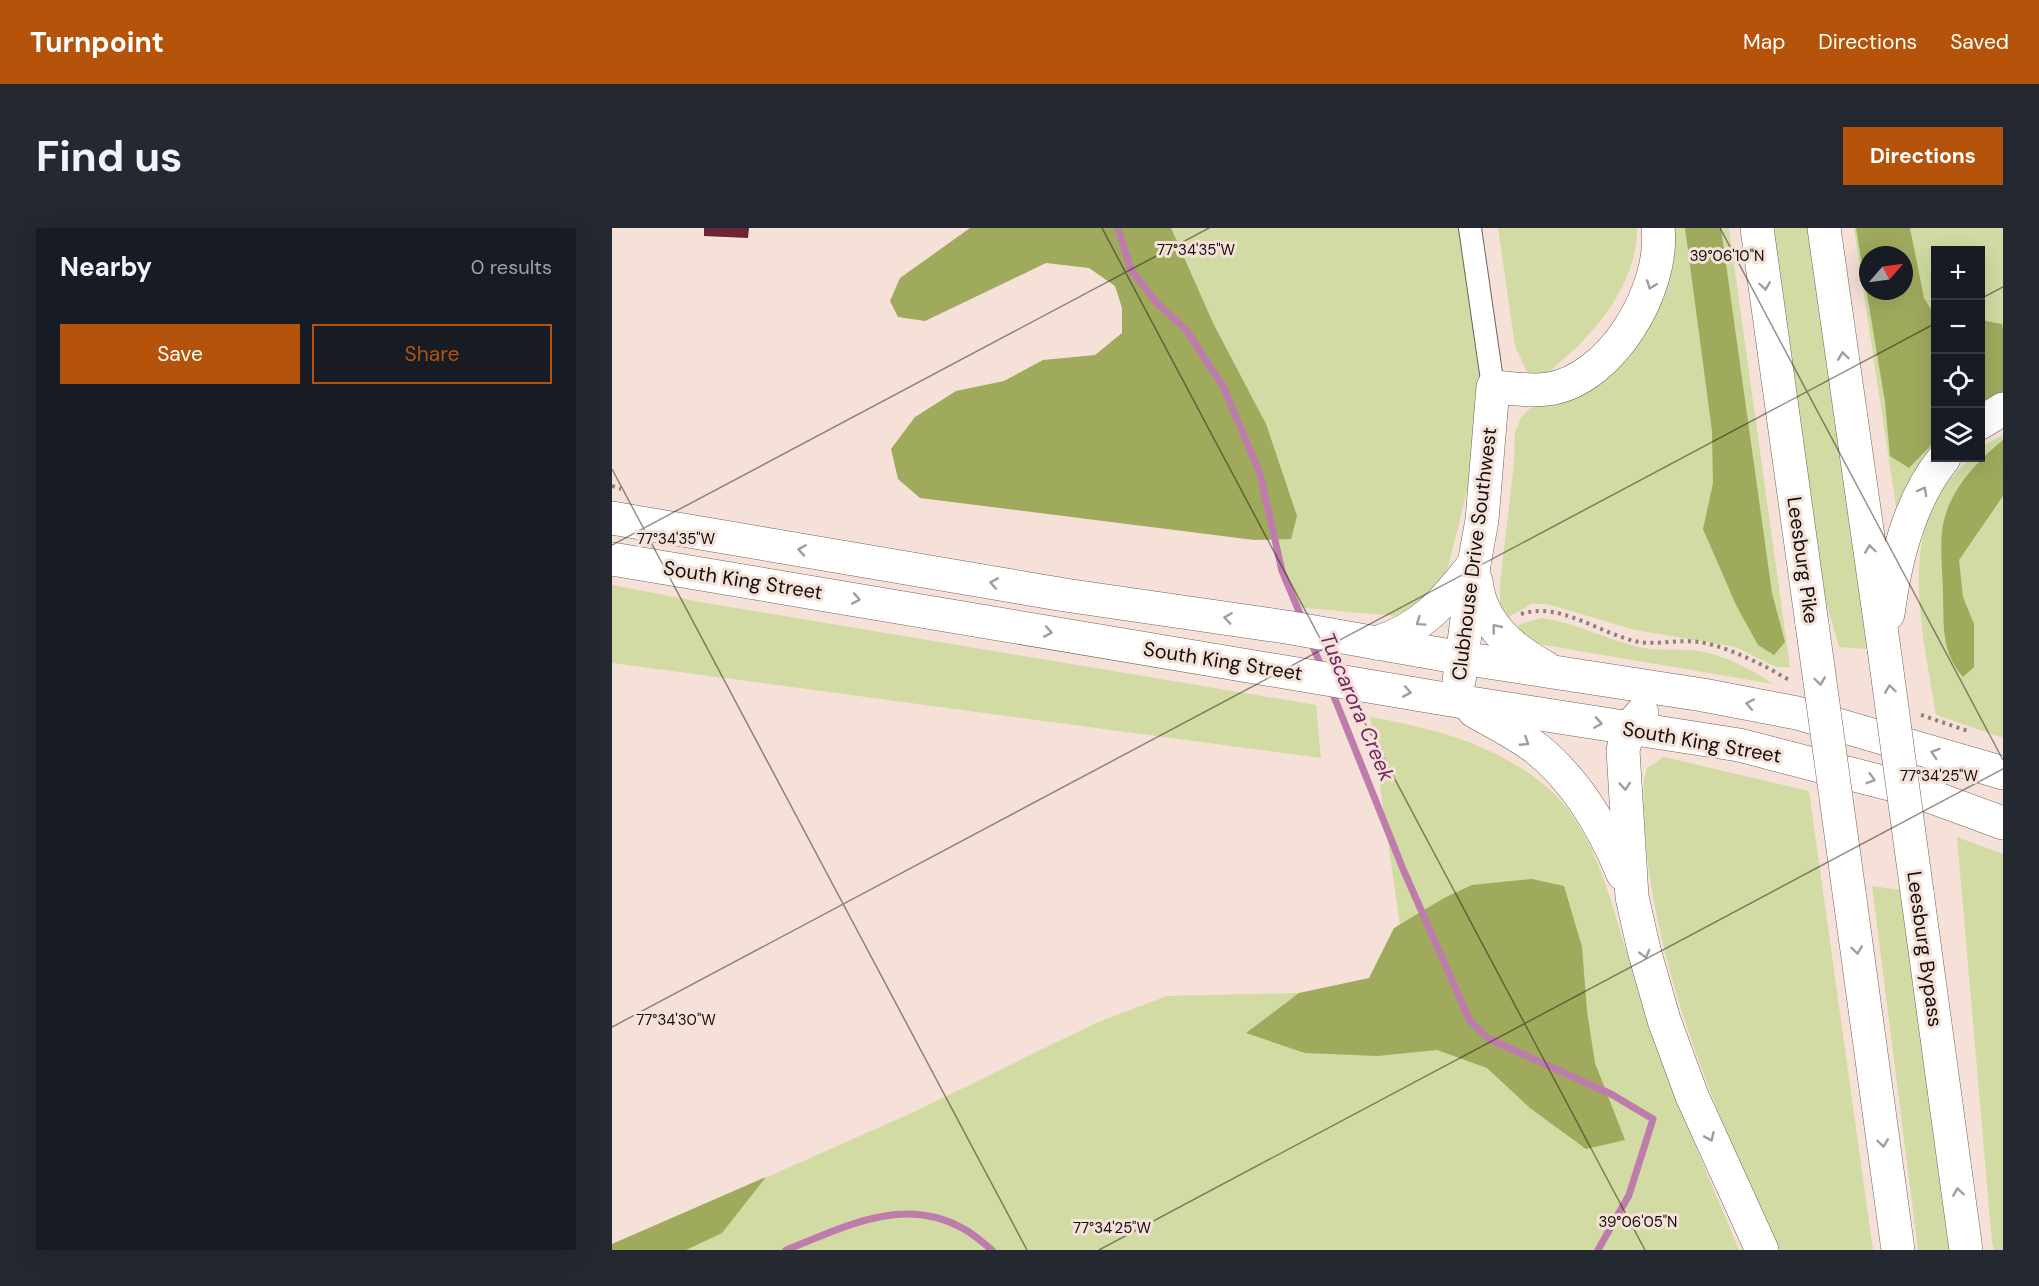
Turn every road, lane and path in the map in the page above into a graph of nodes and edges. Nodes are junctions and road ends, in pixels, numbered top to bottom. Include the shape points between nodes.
1 (1470, 228) edge
2 (1658, 228) edge
3 (1757, 228) edge
4 (1824, 228) edge
5 (1493, 387) junction
6 (2003, 409) edge
7 (1985, 420) edge
8 (1942, 462) edge
9 (612, 518) edge
10 (612, 559) edge
11 (1474, 564) junction
12 (1512, 619) dead end
13 (1376, 643) junction
14 (1884, 649) junction
15 (1462, 658) junction
16 (1559, 674) junction
17 (1800, 682) dead end
18 (1703, 695) junction
19 (1457, 701) junction
20 (1911, 712) dead end
21 (1629, 728) junction
22 (1972, 733) dead end
23 (1997, 772) edge
24 (2003, 823) edge
25 (1632, 897) junction
26 (1761, 1250) edge
27 (1898, 1250) edge
28 (1966, 1250) edge

1 - 5 street, Clubhouse Drive Southwest
2 -> 5 highway via 1654,278 1641,310 1611,351 1585,373 1549,389
3 -> 27 highway, Leesburg Pike, bridge
14 -> 4 highway
5 - 11 highway, Clubhouse Drive Southwest via 1482,520
6 - 7 highway
14 -> 8 highway via 1904,535 1918,500
13 -> 9 highway, South King Street
10 -> 19 highway, South King Street
11 -> 13 highway via 1432,614 1398,636
11 - 15 highway, Clubhouse Drive Southwest
16 -> 11 highway via 1514,648 1498,630 1477,597
12 - 17 path via 1536,609 1553,611 1640,642 1698,642
13 - 15 highway, South King Street
28 -> 14 highway, Leesburg Bypass, bridge
15 - 16 highway, South King Street
15 - 19 highway, Clubhouse Drive Southwest
16 - 18 highway, South King Street
18 - 21 highway via 1656,703
23 -> 18 highway, South King Street via 1862,730
19 -> 21 highway, South King Street
19 -> 25 highway via 1537,749 1567,778 1604,830
20 - 22 path
21 -> 24 highway, South King Street via 1739,745 1837,769 1913,790
21 -> 25 highway via 1623,750
25 -> 26 highway via 1664,1020 1692,1096

